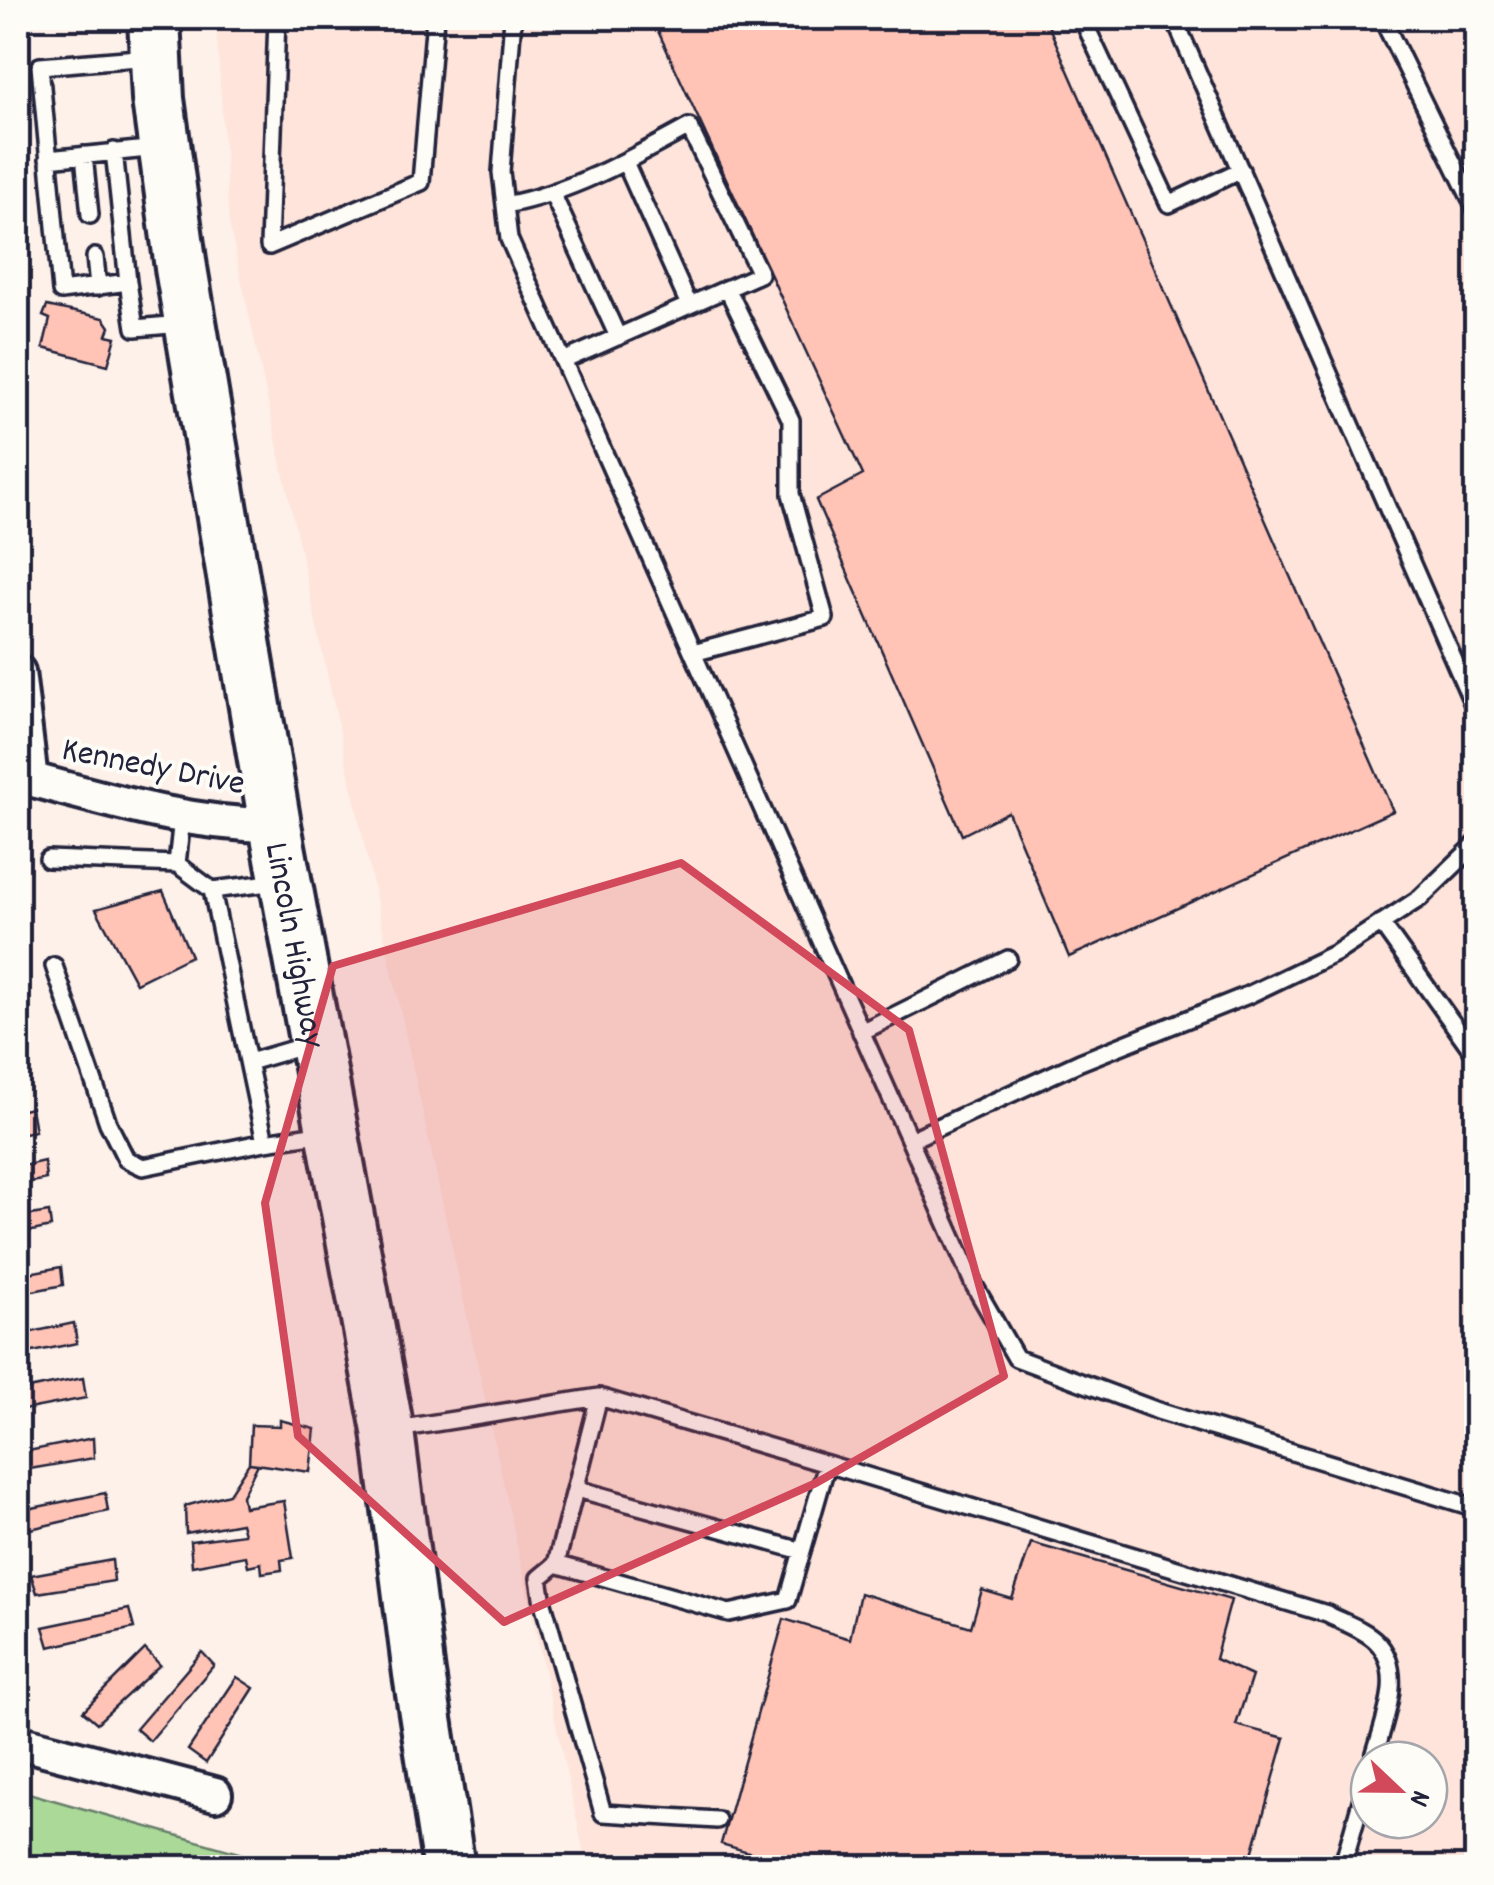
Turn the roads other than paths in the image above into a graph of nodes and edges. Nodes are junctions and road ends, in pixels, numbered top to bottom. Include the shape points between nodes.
1 (277, 18) edge
2 (435, 18) edge
3 (513, 18) edge
4 (1082, 18) edge
5 (1174, 18) edge
6 (1382, 18) edge
7 (155, 37) edge
8 (164, 147) junction
9 (114, 151) junction
10 (84, 155) junction
11 (48, 159) junction
12 (625, 162) junction
13 (1241, 170) junction
14 (552, 193) junction
15 (505, 205) junction
16 (1476, 210) edge
17 (90, 214) dead end
18 (95, 257) dead end
19 (128, 282) junction
20 (98, 286) junction
21 (726, 288) junction
22 (689, 305) junction
23 (190, 324) junction
24 (618, 337) junction
25 (563, 361) junction
26 (694, 653) junction
27 (18, 672) edge
28 (1476, 711) edge
29 (24, 778) edge
30 (182, 818) junction
31 (275, 824) junction
32 (1476, 844) edge
33 (48, 859) dead end
34 (178, 864) junction
35 (286, 882) junction
36 (212, 890) junction
37 (1382, 923) junction
38 (1008, 959) dead end
39 (54, 966) dead end
40 (862, 1032) junction
41 (316, 1042) junction
42 (1476, 1056) edge
43 (249, 1062) junction
44 (332, 1132) junction
45 (910, 1140) junction
46 (265, 1142) junction
47 (599, 1396) junction
48 (388, 1431) junction
49 (828, 1464) junction
50 (577, 1489) junction
51 (1476, 1508) edge
52 (802, 1551) junction
53 (556, 1564) junction
54 (1378, 1740) edge
55 (18, 1742) edge
56 (215, 1794) dead end
57 (716, 1820) dead end
58 (1350, 1840) edge
59 (449, 1868) edge
60 (1342, 1868) edge

1 - 2 lane via 269,246 421,182
3 - 15 lane via 501,172
4 - 13 lane via 1169,204
5 - 13 lane
6 - 16 lane
7 - 8 main road, Lincoln Highway
7 - 11 lane via 40,66
8 - 9 lane
8 - 23 main road, Lincoln Highway
9 - 10 lane
9 - 19 lane
10 - 11 lane
10 - 17 lane
11 - 20 lane via 61,290
12 - 14 lane
12 - 21 lane via 689,127 760,274
12 - 22 lane
13 - 28 lane
14 - 15 lane
14 - 24 lane
15 - 25 lane via 509,239
18 - 20 lane
19 - 20 lane
19 - 23 lane via 135,328
21 - 22 lane
21 - 26 lane via 791,420 790,494 825,618
22 - 24 lane
23 - 31 main road, Lincoln Highway
24 - 25 lane
25 - 26 lane
26 - 40 lane
27 - 29 street
29 - 30 street, Kennedy Drive
30 - 31 street, Kennedy Drive
30 - 34 lane
31 - 35 main road, Lincoln Highway
32 - 37 lane via 1420,898
33 - 34 lane
34 - 36 lane
35 - 36 lane
35 - 41 main road, Lincoln Highway
36 - 43 lane
37 - 42 lane
37 - 45 lane via 1248,995
38 - 40 lane
39 - 46 lane via 126,1159 142,1167
40 - 45 lane
41 - 43 lane
41 - 44 main road, Lincoln Highway
43 - 46 lane
44 - 46 lane
44 - 48 main road, Lincoln Highway
45 - 51 lane via 974,1285 1016,1358 1158,1411
47 - 48 lane
47 - 49 lane
47 - 50 lane
48 - 59 main road, Lincoln Highway
49 - 52 lane
49 - 54 lane via 1327,1614 1373,1638 1389,1658 1393,1675
50 - 52 lane
50 - 53 lane
52 - 53 lane via 788,1600 729,1613
53 - 57 lane via 539,1578 603,1813
55 - 56 street
58 - 60 lane

